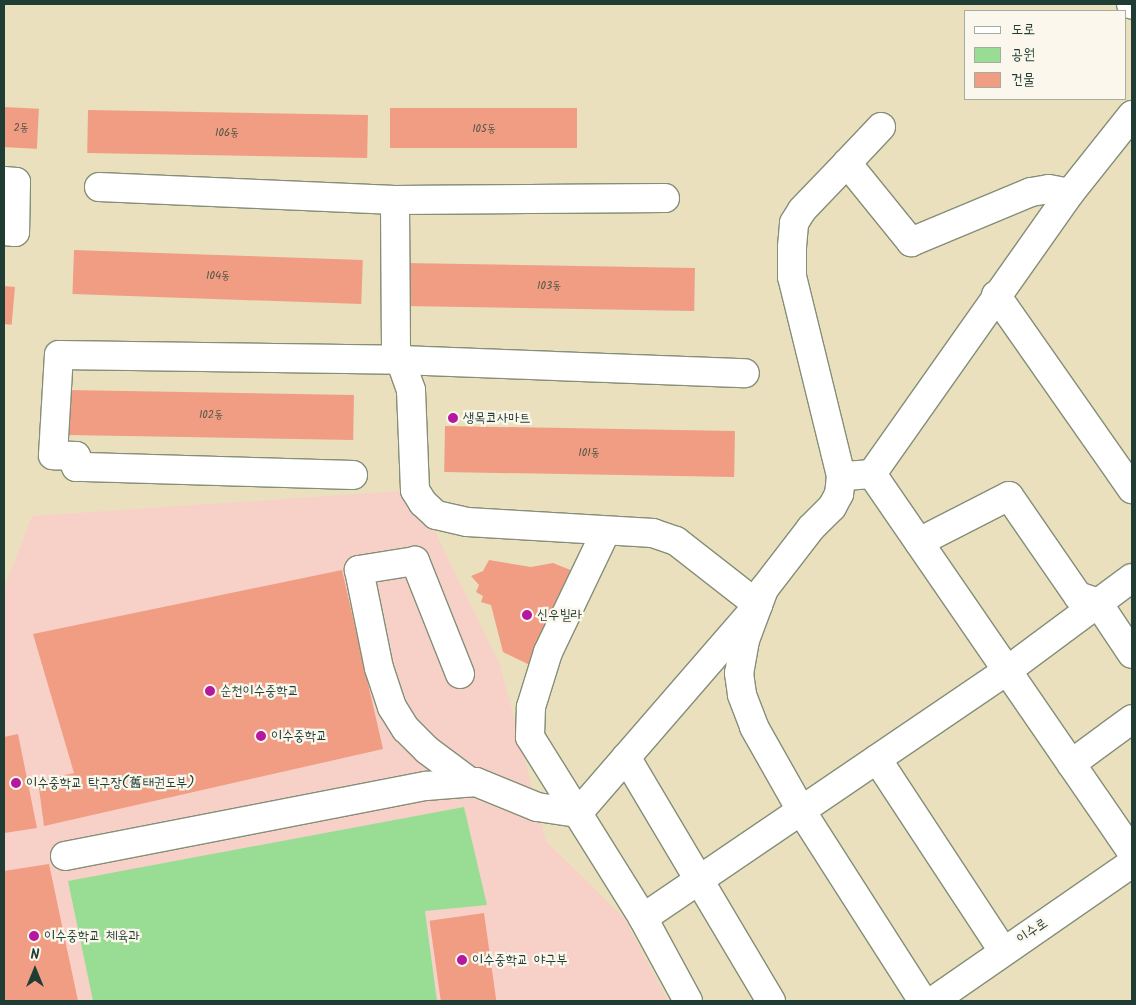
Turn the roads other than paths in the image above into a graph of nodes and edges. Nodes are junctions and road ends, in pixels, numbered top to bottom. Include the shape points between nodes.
1 (1132, 115) edge
2 (881, 127) dead end
3 (847, 163) junction
4 (4, 181) edge
5 (99, 187) dead end
6 (1070, 193) junction
7 (665, 198) dead end
8 (395, 200) junction
9 (4, 232) edge
10 (996, 295) junction
11 (400, 360) junction
12 (745, 373) dead end
13 (872, 474) junction
14 (353, 475) dead end
15 (841, 476) junction
16 (1132, 490) edge
17 (606, 531) junction
18 (919, 542) junction
19 (1132, 578) edge
20 (1098, 603) junction
21 (758, 605) junction
22 (1132, 654) edge
23 (1008, 670) junction
24 (460, 674) dead end
25 (1132, 719) edge
26 (626, 757) junction
27 (877, 759) junction
28 (1072, 764) junction
29 (470, 782) junction
30 (578, 812) junction
31 (802, 812) junction
32 (1132, 853) edge
33 (65, 856) dead end
34 (1132, 863) edge
35 (699, 880) junction
36 (643, 918) junction
37 (1003, 951) junction
38 (688, 1001) edge
39 (771, 1001) edge
40 (923, 1001) edge
41 (933, 1001) edge

1 - 6 street
2 - 3 street
3 - 6 street via 911,242 1031,192 1050,189
3 - 15 street via 802,210 794,223 792,247 792,277
4 - 9 street via 16,182 14,232
5 - 8 street
6 - 10 street
7 - 8 street
8 - 11 street via 396,348
10 - 13 street
10 - 16 street
11 - 12 street
11 - 14 street via 59,356 53,456 76,456 76,467
11 - 17 street via 411,390 415,490 423,504 436,515 467,522
13 - 15 street
13 - 18 street
15 - 21 street via 839,494 832,507 778,570
17 - 21 street via 653,533 676,541
17 - 30 street via 548,652 531,707 530,737
18 - 20 street via 1009,496 1078,596
18 - 23 street
19 - 20 street
20 - 22 street
20 - 23 street
21 - 26 street
21 - 31 street via 742,654 739,673 742,695 754,727
23 - 27 street
23 - 28 street
24 - 29 street via 415,561 359,570 379,668 392,707 406,730
25 - 28 street
26 - 30 street
26 - 35 street
27 - 31 street
27 - 37 street
28 - 32 street
29 - 30 street via 537,807
29 - 33 street via 426,786
30 - 36 street
31 - 35 street
31 - 40 street
34 - 37 street, 이수로
35 - 36 street
35 - 39 street
36 - 38 street
37 - 41 street, 이수로

